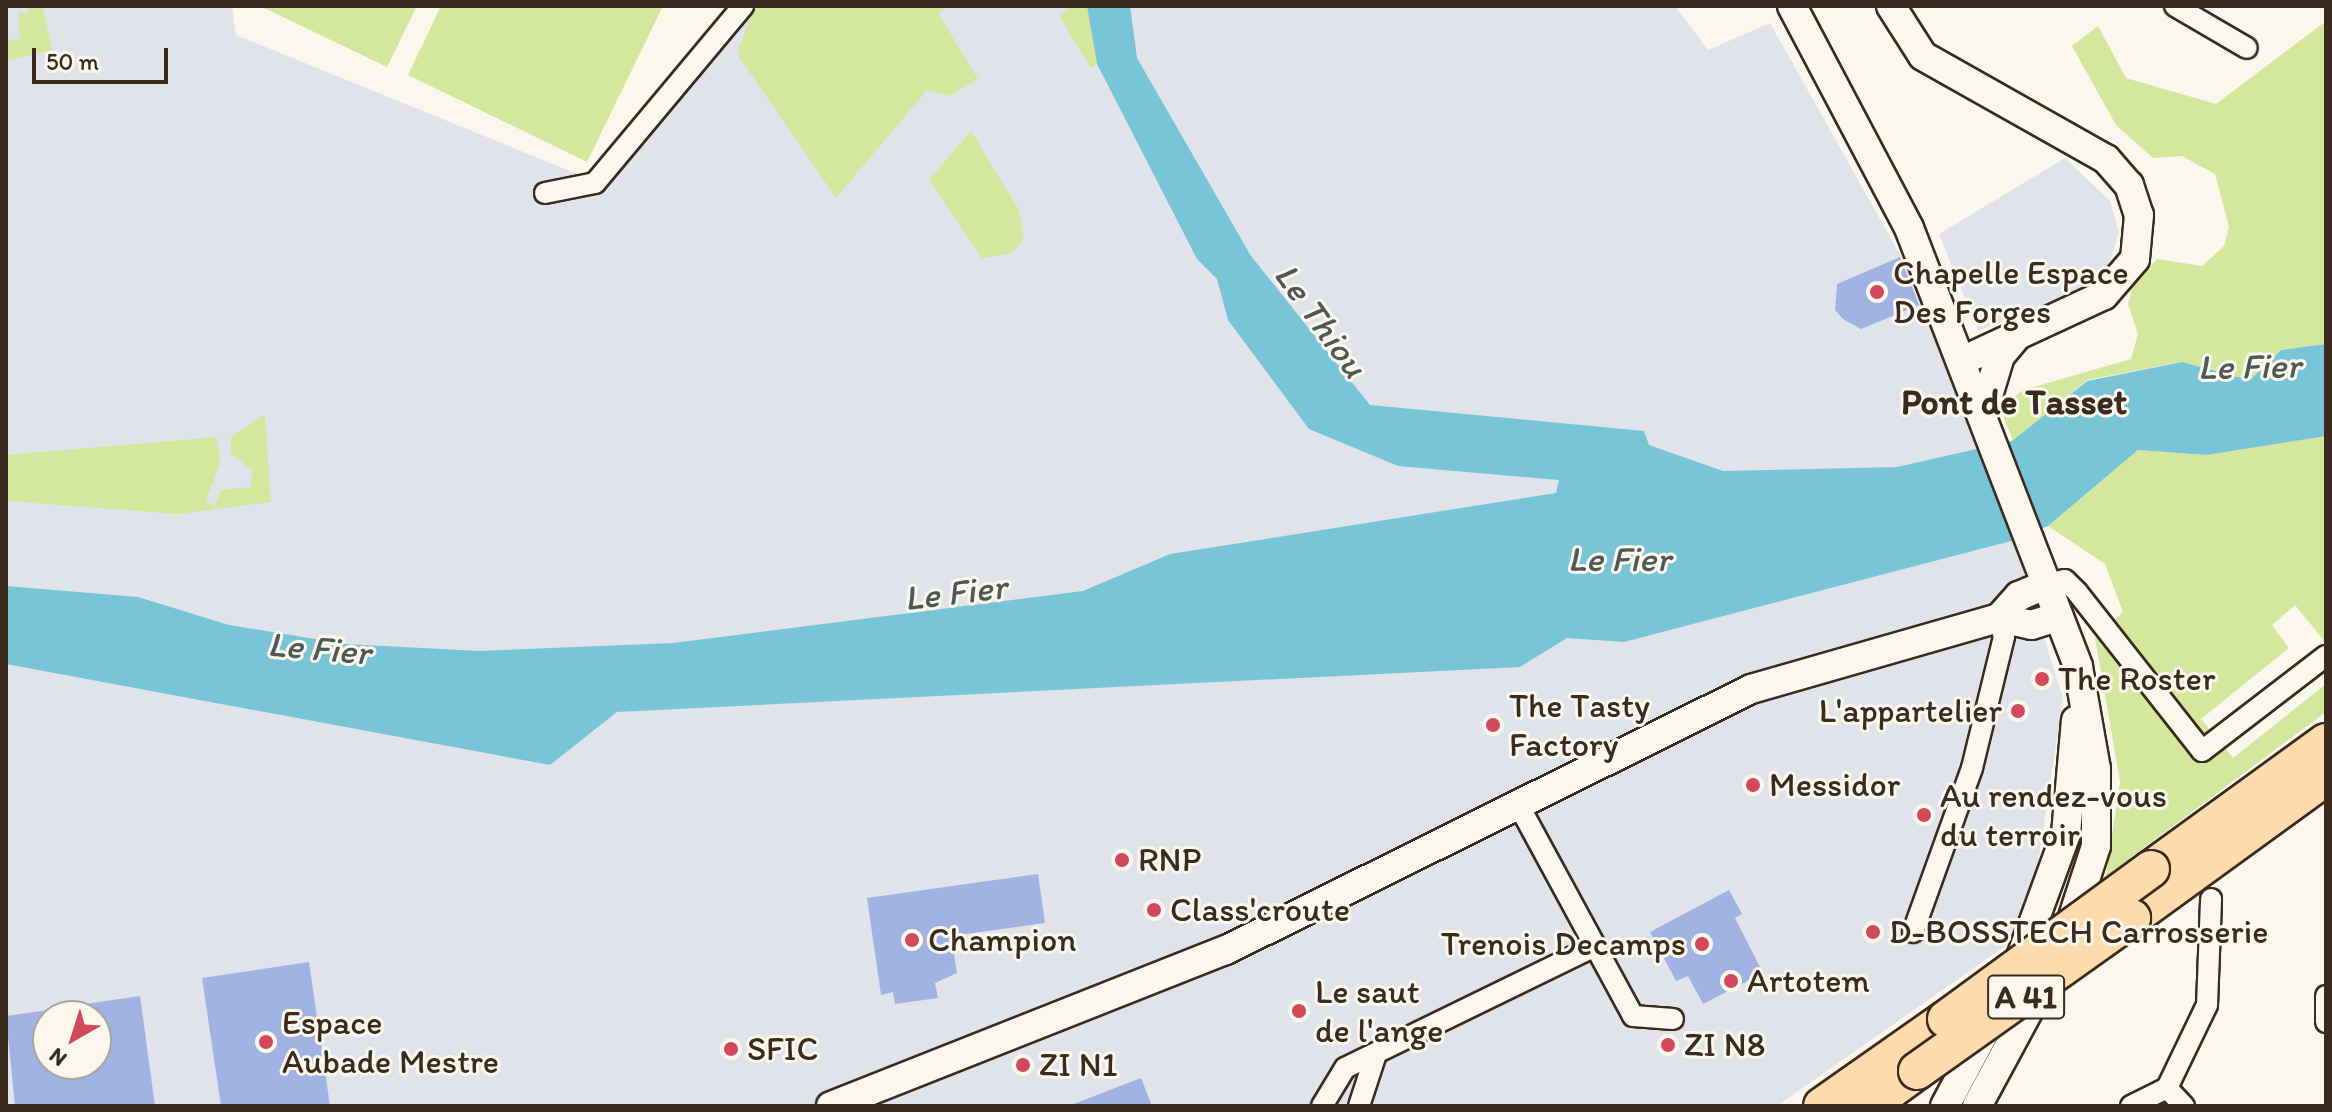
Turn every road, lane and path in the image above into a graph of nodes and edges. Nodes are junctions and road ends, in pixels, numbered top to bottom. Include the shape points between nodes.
1 (743, 6) edge
2 (1792, 6) edge
3 (1891, 6) edge
4 (2175, 6) edge
5 (2247, 48) dead end
6 (545, 193) dead end
7 (2024, 329) junction
8 (1964, 360) junction
9 (1988, 420) junction
10 (2047, 584) junction
11 (1999, 618) junction
12 (2061, 626) junction
13 (2326, 656) edge
14 (2326, 742) edge
15 (2326, 777) edge
16 (1518, 804) junction
17 (2211, 899) dead end
18 (1913, 932) dead end
19 (1593, 947) junction
20 (2326, 996) edge
21 (1673, 1019) dead end
22 (2326, 1022) edge
23 (1376, 1054) junction
24 (2167, 1088) junction
25 (831, 1106) edge
26 (1322, 1106) edge
27 (1359, 1106) edge
28 (1822, 1106) edge
29 (1869, 1106) edge
30 (1945, 1106) edge
31 (1977, 1106) edge
32 (2131, 1106) edge
33 (2184, 1106) edge

1 - 6 street via 595,183
2 - 8 street via 1872,147
3 - 7 street via 1923,56 2106,159 2135,199 2139,245 2123,277 2090,303
4 - 5 street
7 - 8 street
7 - 9 street via 2000,356
8 - 9 street
9 - 10 street
10 - 11 street via 2019,596
10 - 12 street
10 - 13 street via 2065,580 2077,592 2202,751
11 - 12 street
11 - 16 street via 1751,689
11 - 18 street via 2004,637 1972,768
12 - 30 street via 2076,721 2066,834 2036,930
12 - 31 street via 2089,713 2096,846 2056,961
14 - 28 highway, A 41, bridge
15 - 29 highway, A 41, bridge
16 - 19 street
16 - 25 street via 1226,950
17 - 24 street via 2204,1016
19 - 21 street via 1633,1016
19 - 23 street
20 - 22 street
23 - 26 street via 1345,1068
23 - 27 street
24 - 32 street
24 - 33 street

